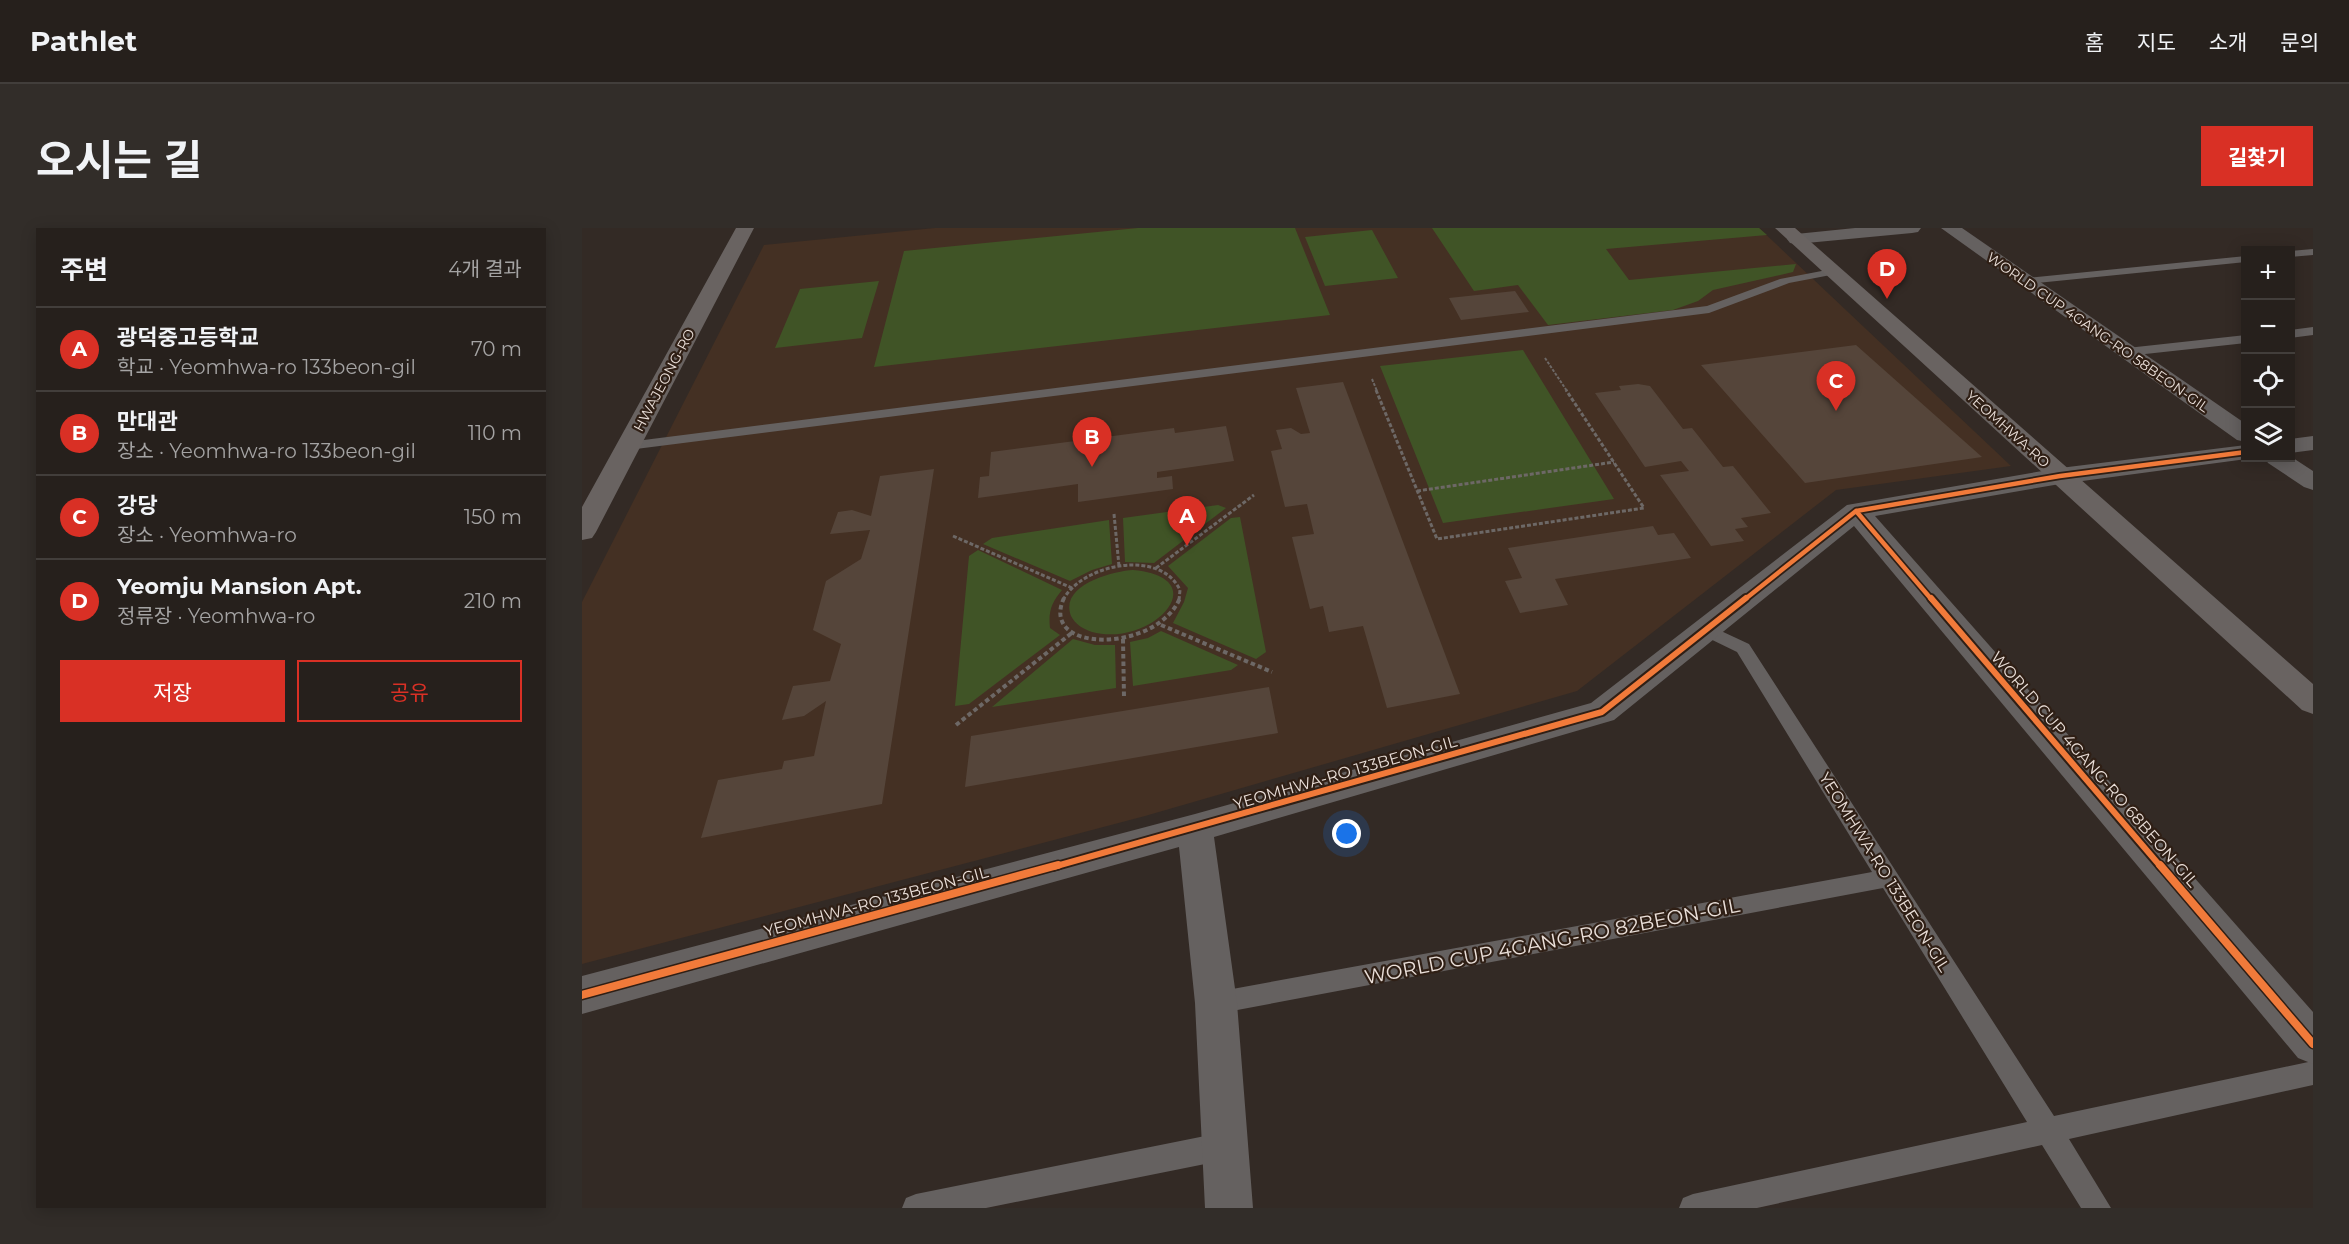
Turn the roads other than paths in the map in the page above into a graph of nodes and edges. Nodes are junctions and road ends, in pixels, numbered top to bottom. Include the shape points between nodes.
1 (745, 228) edge
2 (1912, 228) edge
3 (1950, 228) edge
4 (1790, 233) edge
5 (2313, 252) edge
6 (2295, 254) edge
7 (2241, 260) edge
8 (1832, 272) junction
9 (2026, 281) junction
10 (2313, 331) edge
11 (2295, 333) edge
12 (2241, 340) edge
13 (2127, 352) junction
14 (2241, 432) edge
15 (2313, 443) edge
16 (2295, 445) edge
17 (628, 446) junction
18 (2241, 453) edge
19 (2283, 462) edge
20 (2060, 476) junction
21 (2313, 482) edge
22 (1856, 511) junction
23 (582, 532) edge
24 (1706, 630) junction
25 (2313, 702) edge
26 (1195, 828) junction
27 (1889, 878) junction
28 (582, 995) edge
29 (1216, 1003) junction
30 (2313, 1044) edge
31 (2313, 1073) edge
32 (2049, 1131) junction
33 (1225, 1146) junction
34 (916, 1208) edge
35 (1229, 1208) edge
36 (1694, 1208) edge
37 (2097, 1208) edge

1 - 17 street, HWAJEONG-RO
2 - 4 street
3 - 9 street, WORLD CUP 4GANG-RO 58BEON-GIL
4 - 8 street, YEOMHWA-RO
5 - 6 lane
7 - 9 lane
8 - 17 lane via 1769,284 1709,309
8 - 20 street, YEOMHWA-RO
9 - 13 street, WORLD CUP 4GANG-RO 58BEON-GIL
10 - 11 lane
12 - 13 lane
13 - 14 street, WORLD CUP 4GANG-RO 58BEON-GIL
15 - 16 street
17 - 23 street, HWAJEONG-RO
18 - 20 street, YEOMHWA-RO 133BEON-GIL
19 - 21 street
20 - 22 street, YEOMHWA-RO 133BEON-GIL
20 - 25 street, YEOMHWA-RO
22 - 24 street, YEOMHWA-RO 133BEON-GIL
22 - 30 street, WORLD CUP 4GANG-RO 68BEON-GIL
24 - 26 street, YEOMHWA-RO 133BEON-GIL via 1602,712
24 - 27 lane, YEOMHWA-RO 133BEON-GIL via 1743,648
26 - 28 street, YEOMHWA-RO 133BEON-GIL
26 - 29 street
27 - 29 lane, WORLD CUP 4GANG-RO 82BEON-GIL
27 - 32 lane, YEOMHWA-RO 133BEON-GIL
29 - 33 street
31 - 32 lane
32 - 36 lane
32 - 37 lane, YEOMHWA-RO 133BEON-GIL
33 - 34 lane
33 - 35 street

